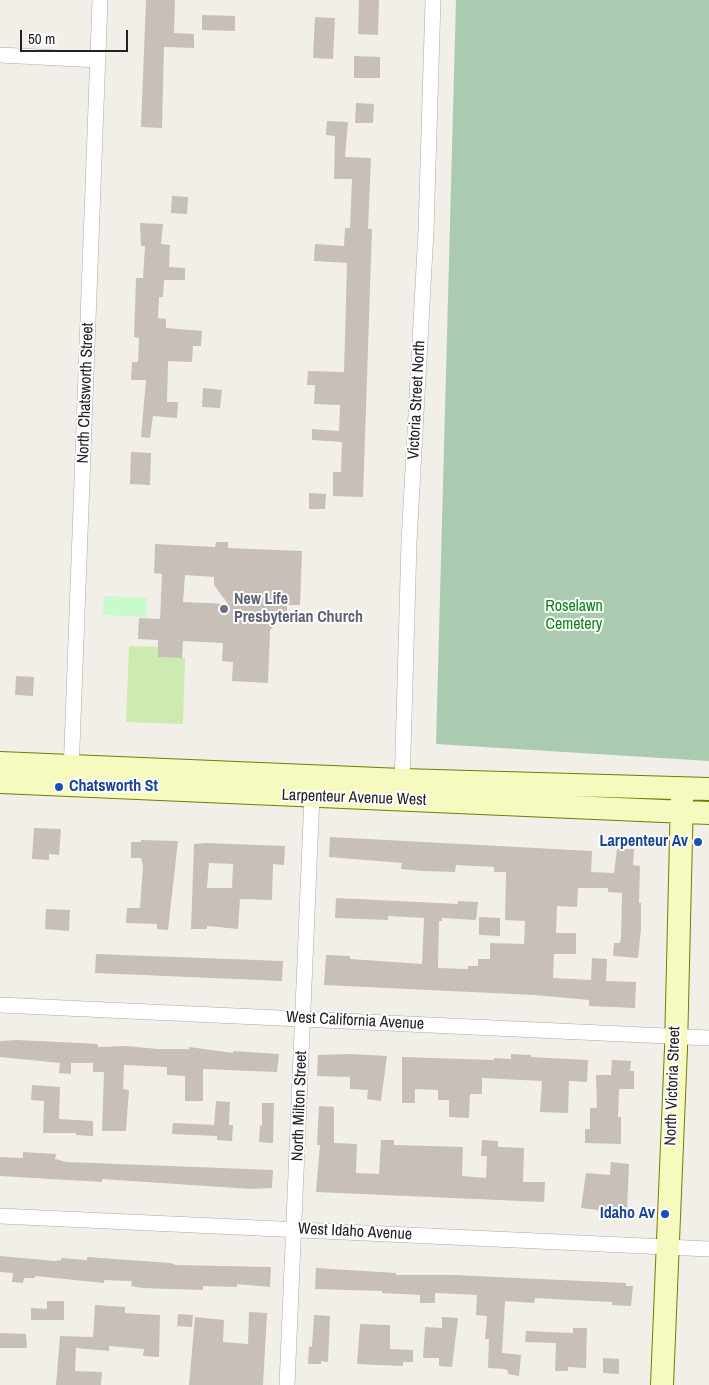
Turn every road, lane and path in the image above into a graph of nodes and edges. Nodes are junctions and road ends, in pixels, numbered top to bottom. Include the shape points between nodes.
1 (100, 0) edge
2 (433, 0) edge
3 (0, 56) edge
4 (98, 60) junction
5 (0, 763) edge
6 (71, 776) junction
7 (0, 782) edge
8 (683, 787) junction
9 (709, 788) edge
10 (402, 790) junction
11 (312, 796) junction
12 (682, 812) junction
13 (709, 813) edge
14 (0, 1005) edge
15 (303, 1018) junction
16 (675, 1036) junction
17 (709, 1038) edge
18 (0, 1216) edge
19 (295, 1230) junction
20 (666, 1247) junction
21 (709, 1249) edge
22 (288, 1385) edge
23 (662, 1385) edge

1 - 4 street, North Chatsworth Street
2 - 10 street, Victoria Street North via 426,231 409,542
3 - 4 street
4 - 6 street, North Chatsworth Street
5 - 6 main road, Larpenteur Avenue West
6 - 7 main road, Larpenteur Avenue West
6 - 10 main road, Larpenteur Avenue West
6 - 11 main road, Larpenteur Avenue West
8 - 9 main road, Larpenteur Avenue West
8 - 10 main road, Larpenteur Avenue West
8 - 12 main road, North Victoria Street
10 - 11 main road, Larpenteur Avenue West
10 - 12 main road, Larpenteur Avenue West
11 - 15 street, North Milton Street
12 - 13 main road, Larpenteur Avenue West
12 - 16 main road, North Victoria Street
14 - 15 street, West California Avenue
15 - 16 street, West California Avenue
15 - 19 street, North Milton Street
16 - 17 street, West California Avenue
16 - 20 main road, North Victoria Street
18 - 19 street, West Idaho Avenue
19 - 20 street, West Idaho Avenue
19 - 22 street, North Milton Street
20 - 21 street, West Idaho Avenue
20 - 23 main road, North Victoria Street

